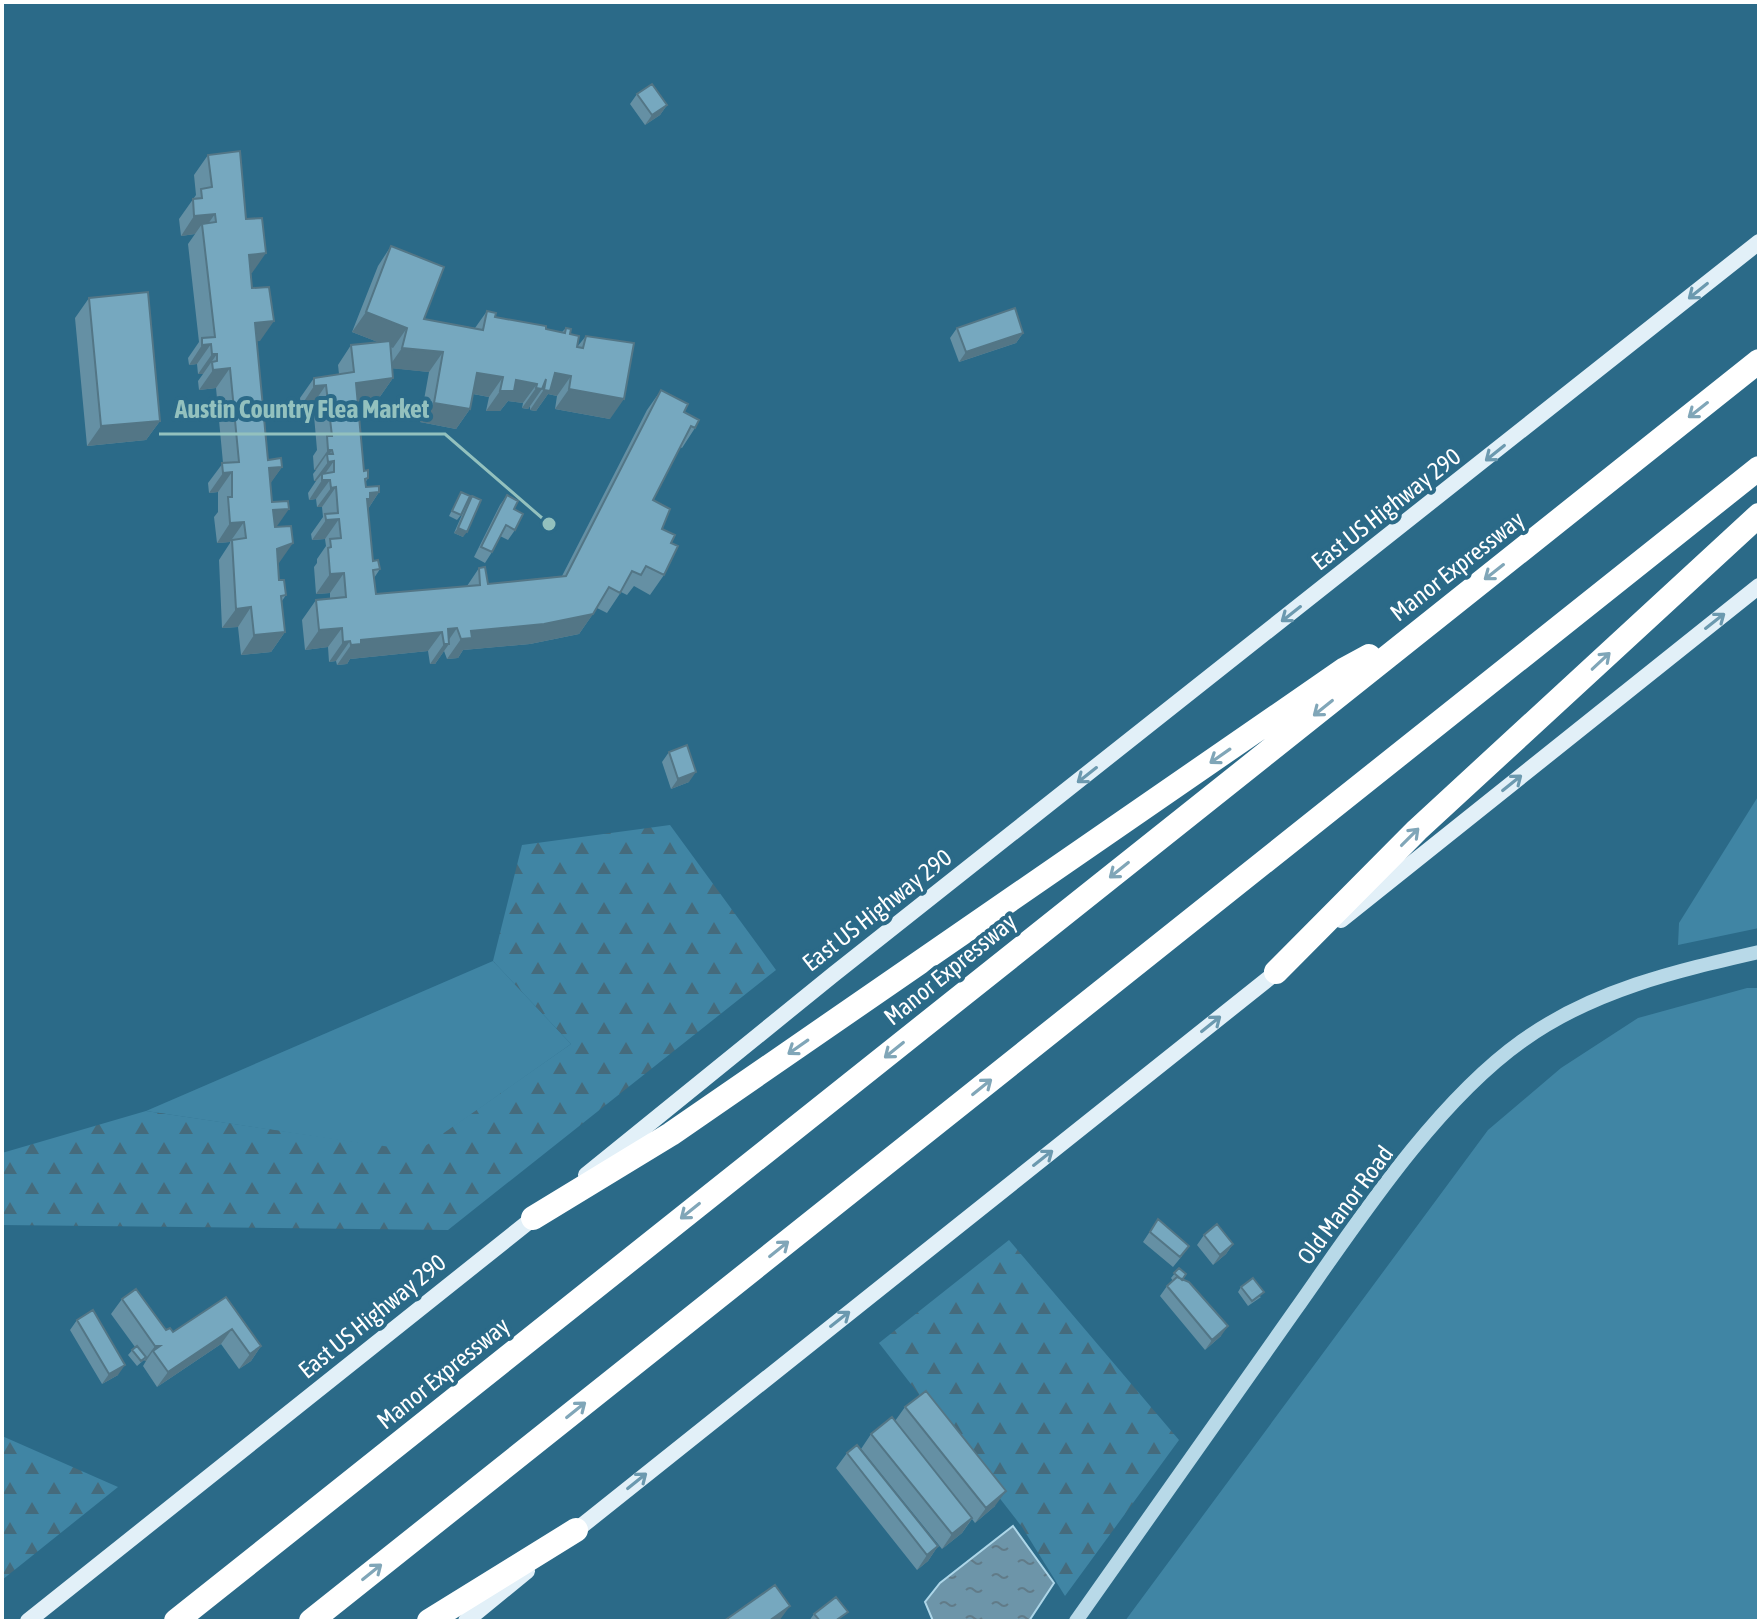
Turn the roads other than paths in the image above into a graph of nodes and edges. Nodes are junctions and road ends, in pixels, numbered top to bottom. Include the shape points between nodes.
1 (1759, 242) edge
2 (1759, 361) edge
3 (1759, 468) edge
4 (1759, 515) edge
5 (1759, 586) edge
6 (1427, 625) junction
7 (1759, 952) edge
8 (1276, 972) junction
9 (533, 1218) junction
10 (576, 1530) junction
11 (28, 1621) edge
12 (176, 1621) edge
13 (311, 1621) edge
14 (429, 1621) edge
15 (466, 1621) edge
16 (1076, 1621) edge

1 -> 9 main road, East US Highway 290
2 -> 6 highway, Manor Expressway
13 -> 3 highway
8 -> 4 highway via 1417,830
8 -> 5 main road
6 -> 9 highway via 1345,669 671,1134
6 -> 12 highway, Manor Expressway
7 - 16 street, Old Manor Road via 1661,974 1590,1002 1522,1041 1448,1108 1365,1210
10 -> 8 main road
9 - 11 main road, East US Highway 290
10 - 14 highway
10 - 15 main road

